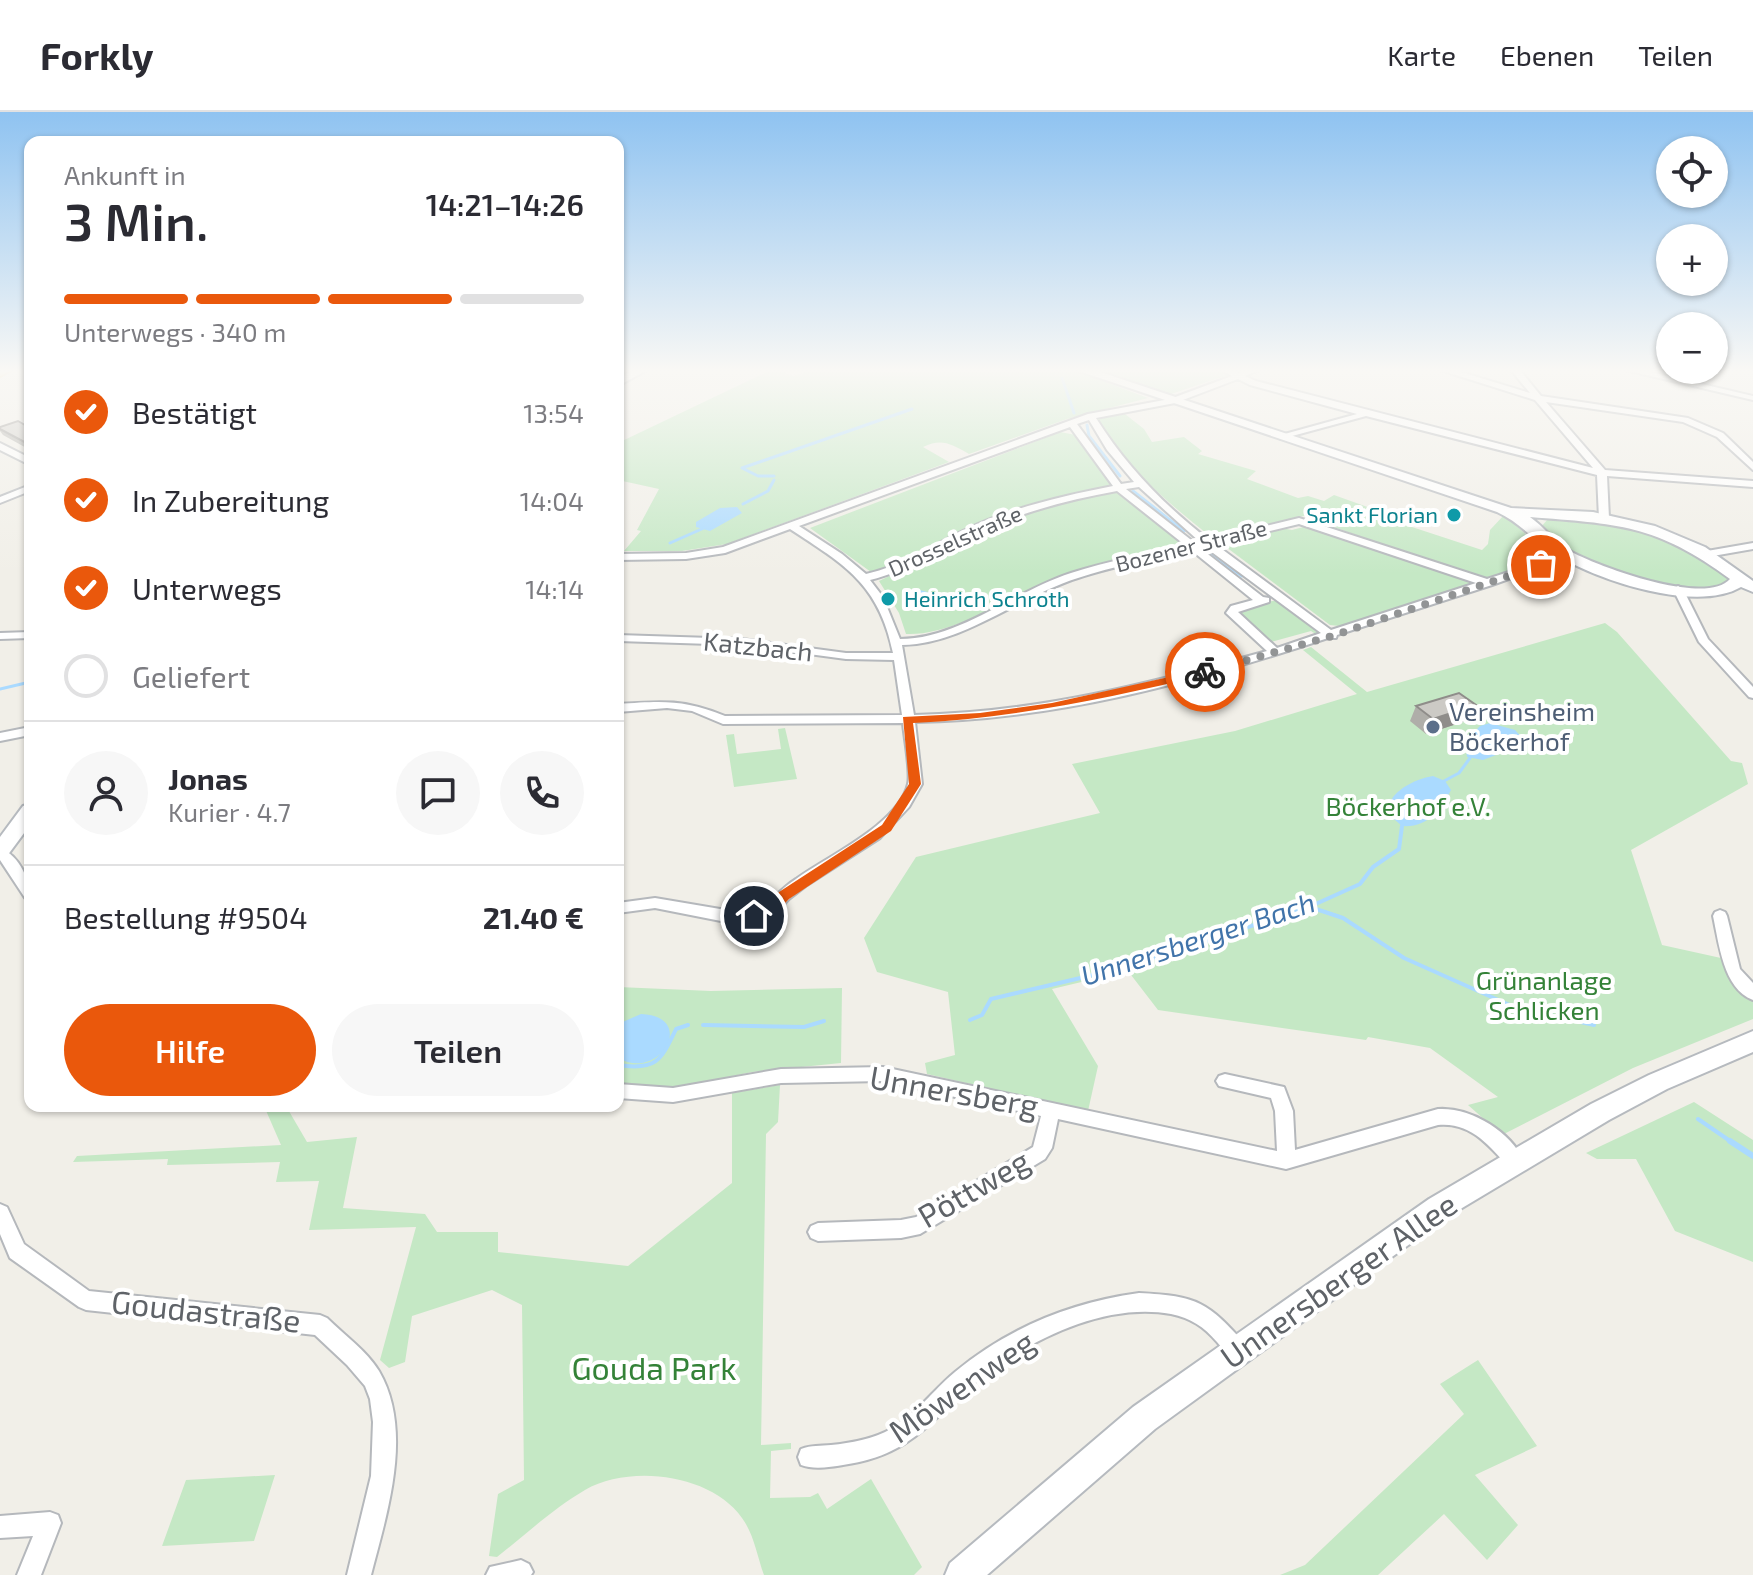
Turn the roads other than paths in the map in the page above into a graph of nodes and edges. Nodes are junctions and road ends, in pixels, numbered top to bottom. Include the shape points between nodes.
1 (1033, 437) edge
2 (1082, 437) edge
3 (1102, 437) edge
4 (1284, 437) edge
5 (1459, 437) edge
6 (1572, 437) edge
7 (1721, 437) edge
8 (0, 446) edge
9 (24, 459) edge
10 (1753, 467) edge
11 (1602, 473) junction
12 (1140, 484) junction
13 (1753, 484) edge
14 (1119, 488) junction
15 (24, 490) edge
16 (0, 500) edge
17 (1604, 518) junction
18 (1537, 520) junction
19 (792, 526) junction
20 (1208, 541) junction
21 (1189, 545) junction
22 (1753, 546) edge
23 (1707, 554) junction
24 (1568, 556) junction
25 (624, 557) edge
26 (864, 578) junction
27 (1489, 584) junction
28 (1734, 584) junction
29 (1753, 587) edge
30 (1678, 589) junction
31 (1753, 595) edge
32 (1280, 596) junction
33 (1261, 601) junction
34 (24, 635) edge
35 (0, 636) edge
36 (1332, 636) junction
37 (624, 638) edge
38 (897, 642) junction
39 (1275, 652) junction
40 (898, 657) junction
41 (1753, 694) edge
42 (624, 708) edge
43 (907, 720) junction
44 (24, 732) edge
45 (0, 737) edge
46 (24, 819) edge
47 (0, 852) edge
48 (24, 885) edge
49 (624, 907) edge
50 (1720, 916) dead end
51 (1753, 994) edge
52 (1753, 1041) edge
53 (1225, 1081) dead end
54 (624, 1091) edge
55 (1051, 1110) junction
56 (1286, 1161) junction
57 (1515, 1161) junction
58 (0, 1213) edge
59 (818, 1232) dead end
60 (1239, 1352) junction
61 (809, 1457) dead end
62 (0, 1527) edge
63 (29, 1575) edge
64 (359, 1575) edge
65 (962, 1575) edge

1 - 19 street
2 - 14 street
3 - 12 street
4 - 18 main road
5 - 11 street
6 - 11 street
7 - 10 street
8 - 9 street
11 - 13 street
11 - 17 street
12 - 14 street, Drosselstraße
12 - 20 street
14 - 21 street
14 - 26 street, Drosselstraße via 1026,509 893,571
15 - 16 street
17 - 18 main road
17 - 23 main road via 1652,530
18 - 24 main road via 1546,542
19 - 25 street via 714,553
19 - 26 street
20 - 21 street, Bozener Straße
20 - 27 street, Bozener Straße via 1303,521
20 - 32 street
21 - 33 street
21 - 38 street, Bozener Straße via 1039,588 935,639
22 - 23 street
23 - 28 main road
24 - 27 street
24 - 30 main road via 1626,578
26 - 38 street via 887,611
27 - 36 street
28 - 29 main road
28 - 30 main road via 1714,592
28 - 31 main road
30 - 41 street via 1696,631
32 - 33 street
32 - 36 street
33 - 39 street via 1232,613
34 - 35 street
36 - 39 street
37 - 40 street, Katzbach via 742,642
38 - 40 street
39 - 43 street via 1066,704
40 - 43 street
42 - 43 street via 672,704 723,720
43 - 49 street via 915,784 911,794 886,828 784,895 769,911 736,917 655,903
44 - 45 street
46 - 47 main road
47 - 48 street
50 - 51 street via 1733,971
52 - 57 main road, Unnersberger Allee via 1658,1082
53 - 56 street via 1278,1092
54 - 55 street, Unnersberg via 673,1095 781,1076 883,1074
55 - 56 street, Unnersberg
55 - 59 street, Pöttweg via 1039,1153 935,1217 901,1229
56 - 57 street, Unnersberg via 1455,1115 1471,1120
57 - 60 main road, Unnersberger Allee via 1438,1208
58 - 64 street, Goudastraße via 17,1251 86,1300 320,1325 372,1380 383,1416 383,1468
60 - 61 street, Möwenweg via 1208,1318 1188,1309 1149,1304 1087,1311 993,1357 894,1439 841,1456
60 - 65 main road, Unnersberger Allee via 1144,1418
62 - 63 street via 50,1523

